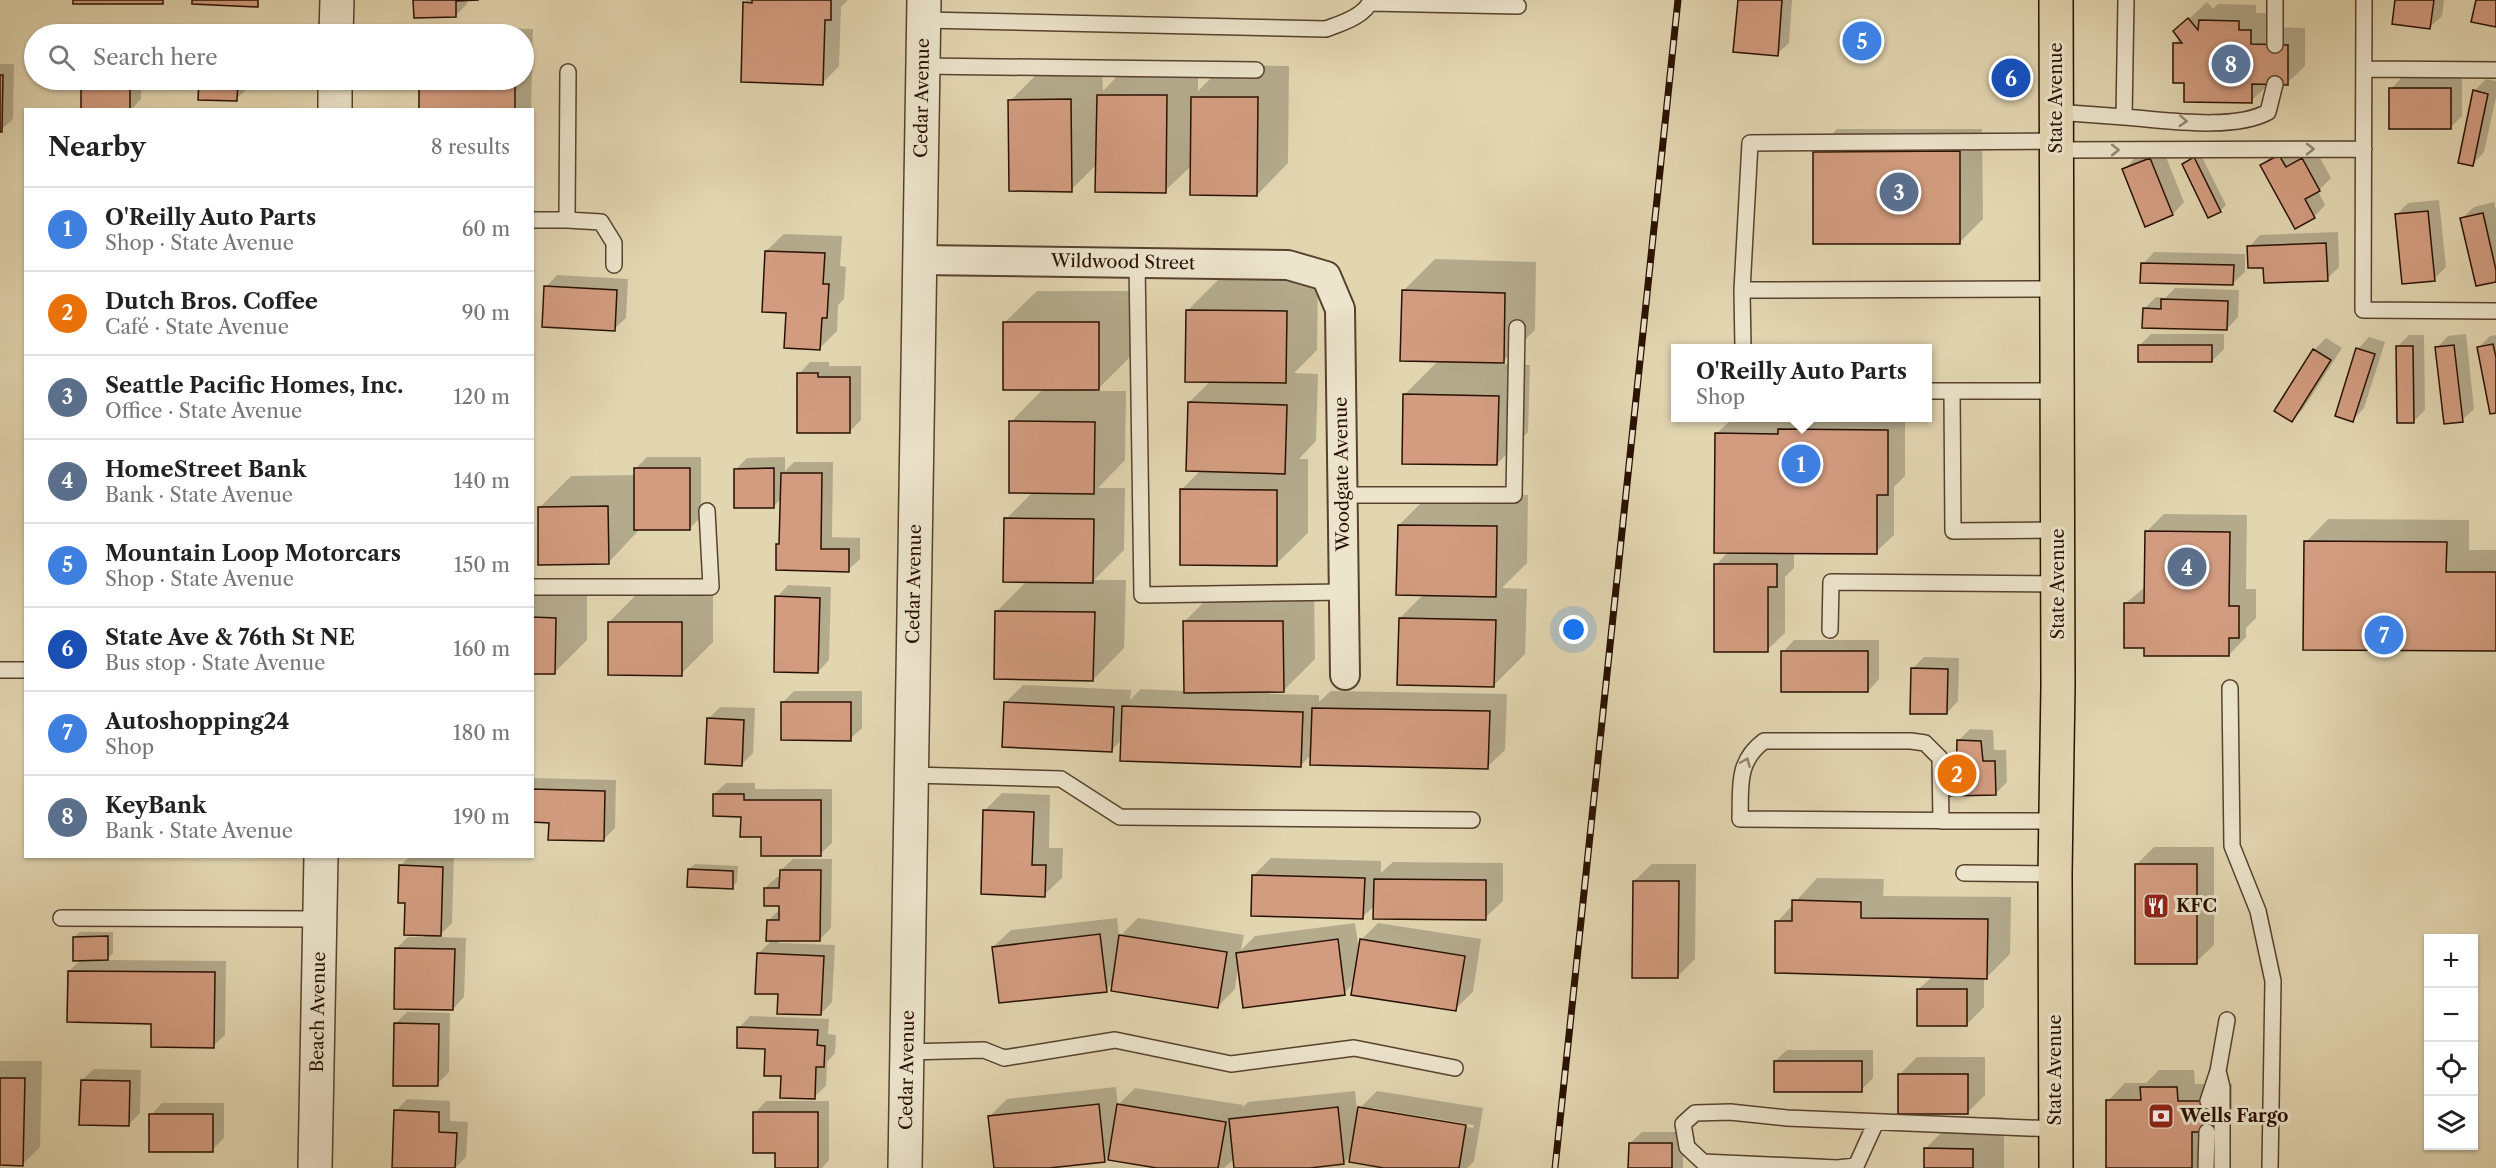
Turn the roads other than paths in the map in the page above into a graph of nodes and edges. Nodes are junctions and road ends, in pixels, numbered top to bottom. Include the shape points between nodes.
1 (337, 0) edge
2 (2056, 0) edge
3 (2126, 0) edge
4 (2275, 0) edge
5 (2364, 0) edge
6 (1371, 1) edge
7 (1518, 6) dead end
8 (924, 10) edge
9 (336, 24) edge
10 (2275, 45) dead end
11 (923, 66) junction
12 (2364, 69) junction
13 (1256, 70) dead end
14 (2496, 70) edge
15 (568, 72) dead end
16 (2275, 84) dead end
17 (335, 90) edge
18 (335, 108) edge
19 (2124, 117) junction
20 (2056, 135) junction
21 (2364, 149) junction
22 (534, 220) edge
23 (567, 220) junction
24 (919, 260) junction
25 (1137, 263) junction
26 (614, 265) dead end
27 (1326, 276) joint
28 (2057, 289) junction
29 (1743, 290) junction
30 (2496, 311) edge
31 (1517, 328) dead end
32 (1743, 344) edge
33 (1952, 391) junction
34 (2057, 391) junction
35 (1932, 392) edge
36 (1343, 495) junction
37 (707, 511) dead end
38 (2057, 530) junction
39 (2058, 584) junction
40 (534, 587) edge
41 (1344, 592) junction
42 (1830, 630) dead end
43 (0, 670) edge
44 (24, 670) edge
45 (1345, 675) dead end
46 (2230, 688) dead end
47 (911, 775) junction
48 (1472, 819) dead end
49 (1941, 820) junction
50 (2056, 821) junction
51 (321, 858) edge
52 (1964, 873) dead end
53 (2055, 874) junction
54 (61, 918) dead end
55 (320, 920) junction
56 (2227, 1020) dead end
57 (907, 1052) junction
58 (1455, 1068) dead end
59 (2218, 1071) junction
60 (2208, 1101) dead end
61 (1876, 1122) junction
62 (2055, 1129) junction
63 (2207, 1132) dead end
64 (315, 1168) edge
65 (905, 1168) edge
66 (2056, 1168) edge
67 (2206, 1168) edge
68 (2222, 1168) edge
69 (2270, 1168) edge

1 - 9 street
2 - 20 main road, State Avenue
3 - 19 lane
4 - 10 lane
5 - 12 lane
6 - 7 lane
6 - 8 lane via 1362,12 1326,29
8 - 11 street, Cedar Avenue
11 - 13 lane
11 - 24 street, Cedar Avenue
12 - 14 lane
12 - 21 lane
15 - 23 lane
19 -> 16 lane via 2241,122 2255,119 2268,112
17 - 18 street
19 - 20 lane
20 -> 21 lane
20 - 28 main road, State Avenue
20 - 29 lane via 1750,143
21 - 30 lane via 2363,310
22 - 23 lane
23 - 26 lane via 601,222 614,243
24 - 25 street, Wildwood Street
24 - 47 street, Cedar Avenue
25 - 27 street, Wildwood Street via 1288,265
25 - 41 lane via 1142,595
27 - 36 street, Woodgate Avenue via 1340,309
28 - 29 lane
28 - 34 main road, State Avenue
29 - 32 lane
31 - 36 lane via 1514,495
33 - 34 lane
33 - 35 lane
33 - 38 lane via 1953,531
34 - 38 main road, State Avenue
36 - 41 street, Woodgate Avenue
37 - 40 lane via 711,587
38 - 39 main road, State Avenue
39 - 42 lane via 1832,582
39 - 50 main road, State Avenue
41 - 45 street, Woodgate Avenue
43 - 44 lane
46 - 69 lane via 2232,846 2258,911 2273,981
47 - 48 lane via 1061,779 1120,817
47 - 57 street, Cedar Avenue
49 -> 49 lane via 1740,819 1741,773 1750,751 1764,741 1925,743 1940,758
49 - 50 lane
50 - 53 main road, State Avenue
51 - 55 street, Beach Avenue
52 - 53 lane
53 - 62 main road, State Avenue
54 - 55 lane
55 - 64 street, Beach Avenue
56 - 59 lane
57 - 58 lane via 984,1050 1004,1058 1115,1040 1231,1064 1354,1048
57 - 65 street, Cedar Avenue
59 - 60 lane
59 - 68 lane via 2222,1087
61 - 61 lane via 1856,1166 1837,1168 1704,1162 1688,1147 1683,1124 1695,1113 1730,1112
61 - 62 lane
62 - 66 main road, State Avenue
63 - 67 lane

